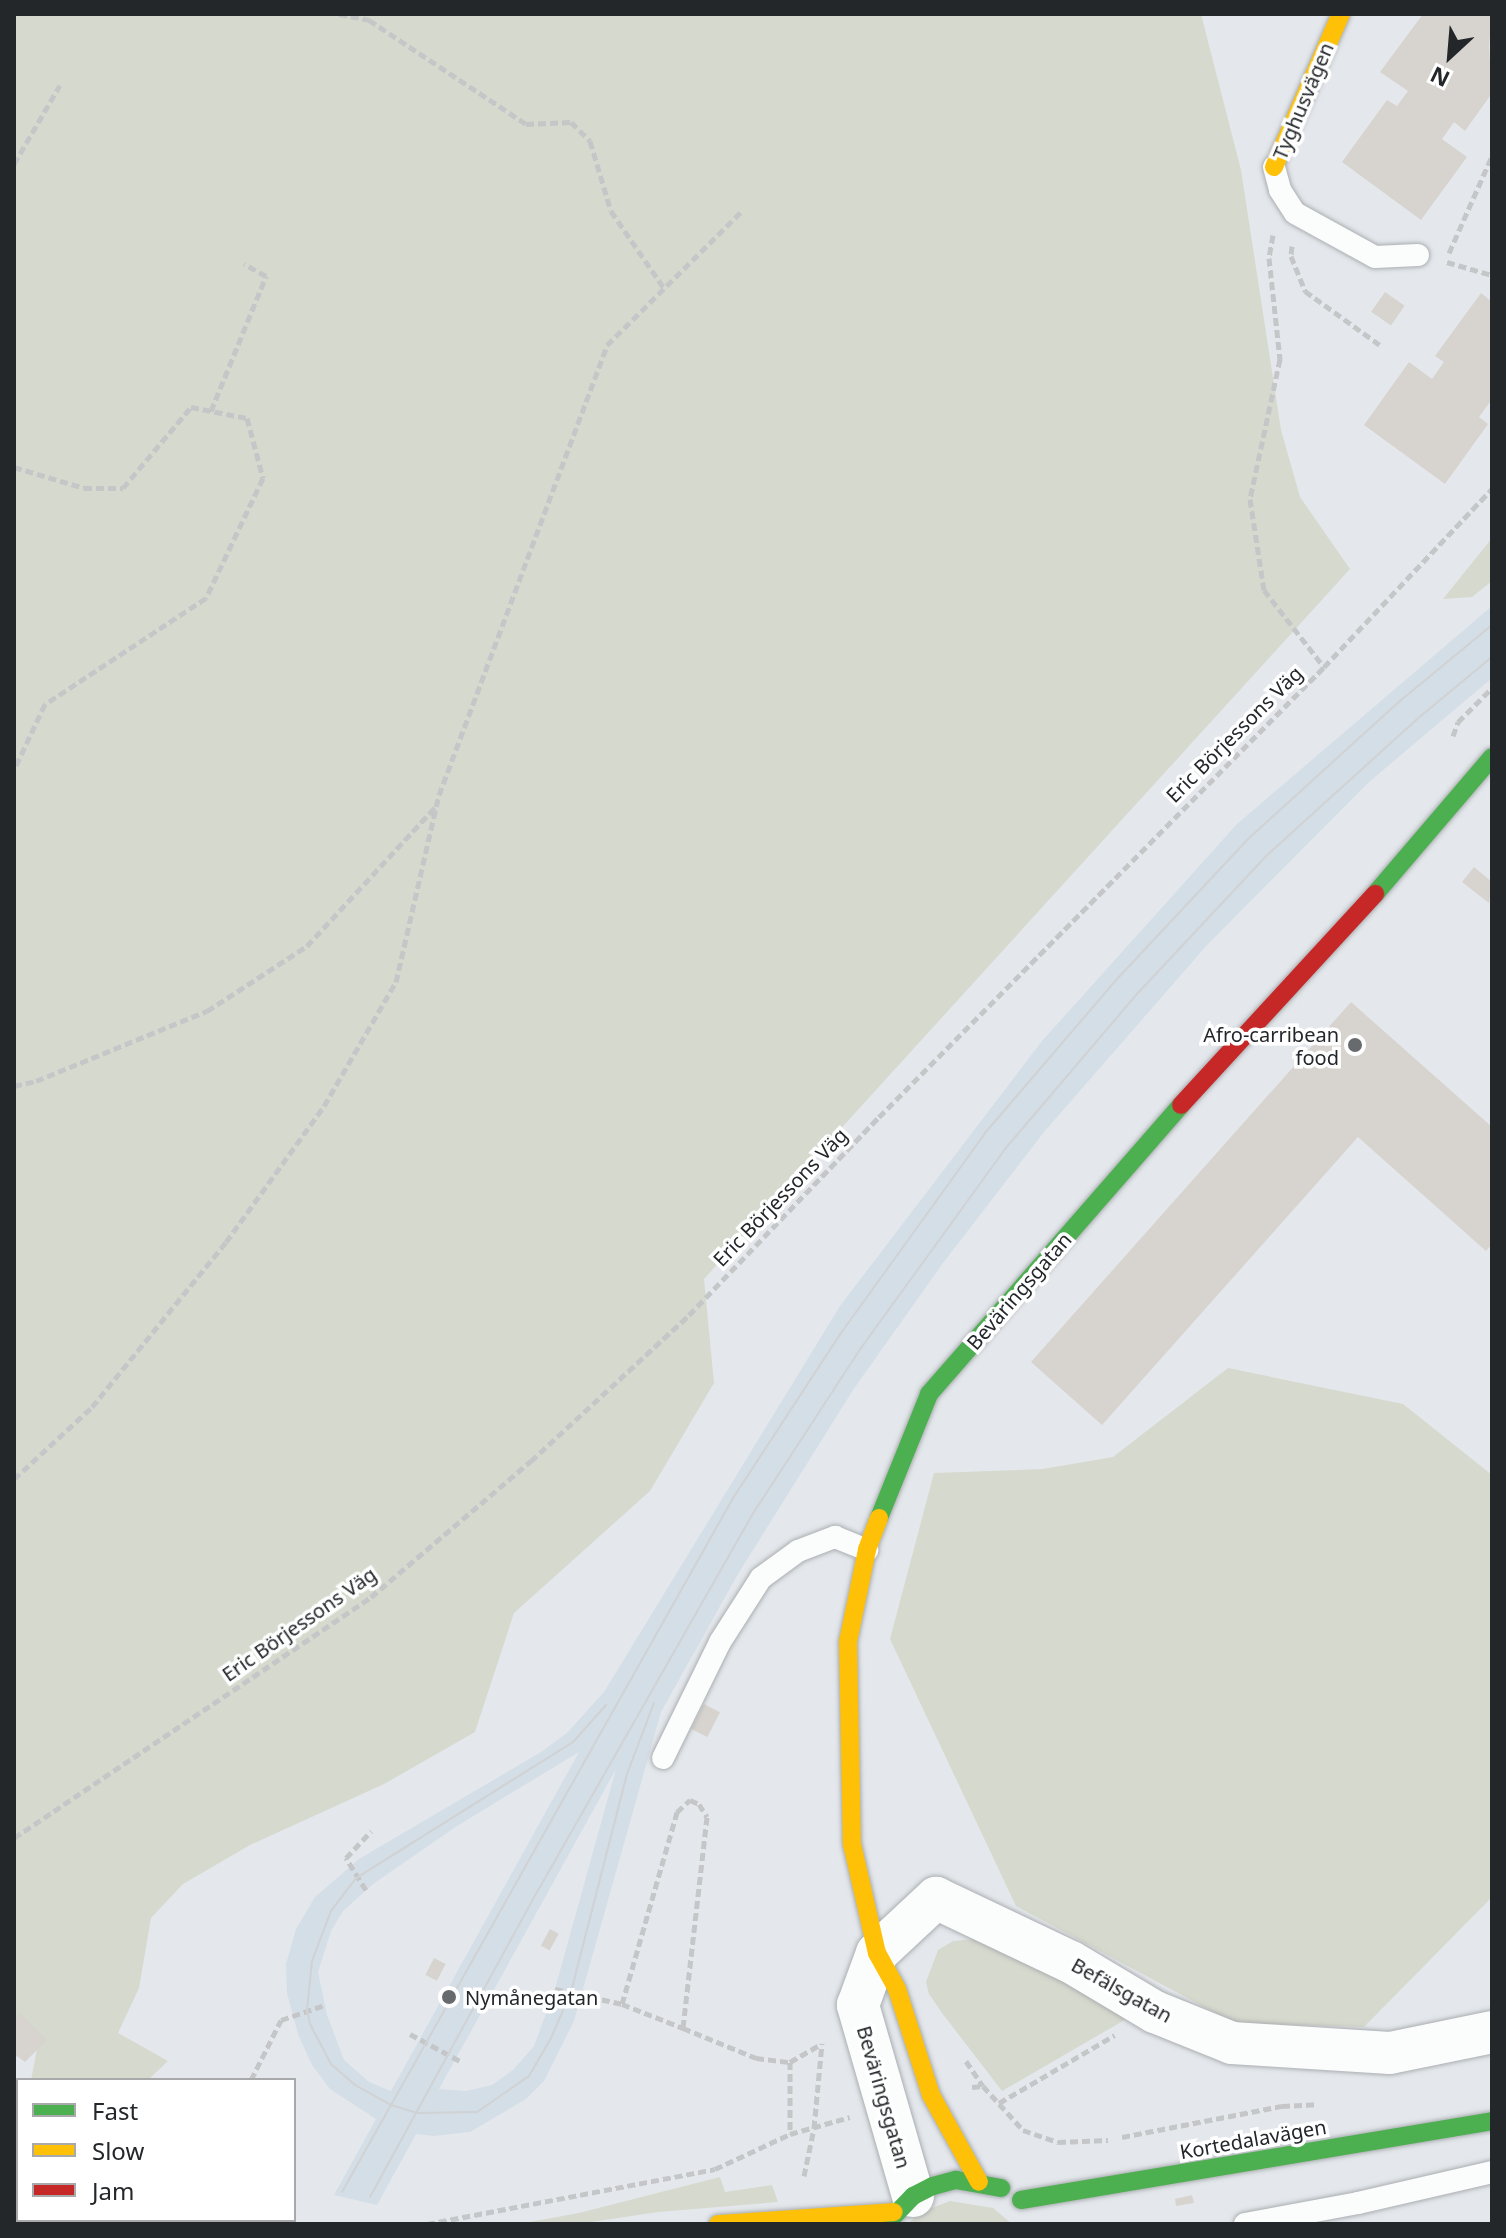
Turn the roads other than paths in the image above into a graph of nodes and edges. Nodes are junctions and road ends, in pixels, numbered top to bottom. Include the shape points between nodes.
1 (1341, 14) edge
2 (1274, 167) joint
3 (1418, 255) road end
4 (1492, 757) edge
5 (867, 1550) junction
6 (663, 1758) dead end
7 (877, 1953) junction
8 (1492, 2032) edge
9 (1492, 2121) edge
10 (1492, 2172) edge
11 (979, 2182) junction
12 (1021, 2200) junction
13 (898, 2210) edge
14 (1036, 2217) dead end
15 (718, 2224) edge
16 (1245, 2224) edge

1 - 2 street, Tyghusvägen
2 - 3 lane, Tyghusvägen via 1280,190 1295,213 1375,257
4 - 5 street, Beväringsgatan via 1351,923 1191,1093 929,1394
5 - 6 lane via 835,1537 798,1551 761,1578 720,1642
5 - 7 street, Beväringsgatan via 848,1642 852,1828
7 - 8 street, Befälsgatan via 936,1898 1071,1962 1155,2012 1232,2043 1390,2053
7 - 11 street, Beväringsgatan via 897,1989 931,2095
7 - 13 street, Beväringsgatan via 858,2005
9 - 12 street, Kortedalavägen
10 - 16 lane
11 - 12 street
11 - 13 street via 956,2180
12 - 14 street
13 - 15 street

